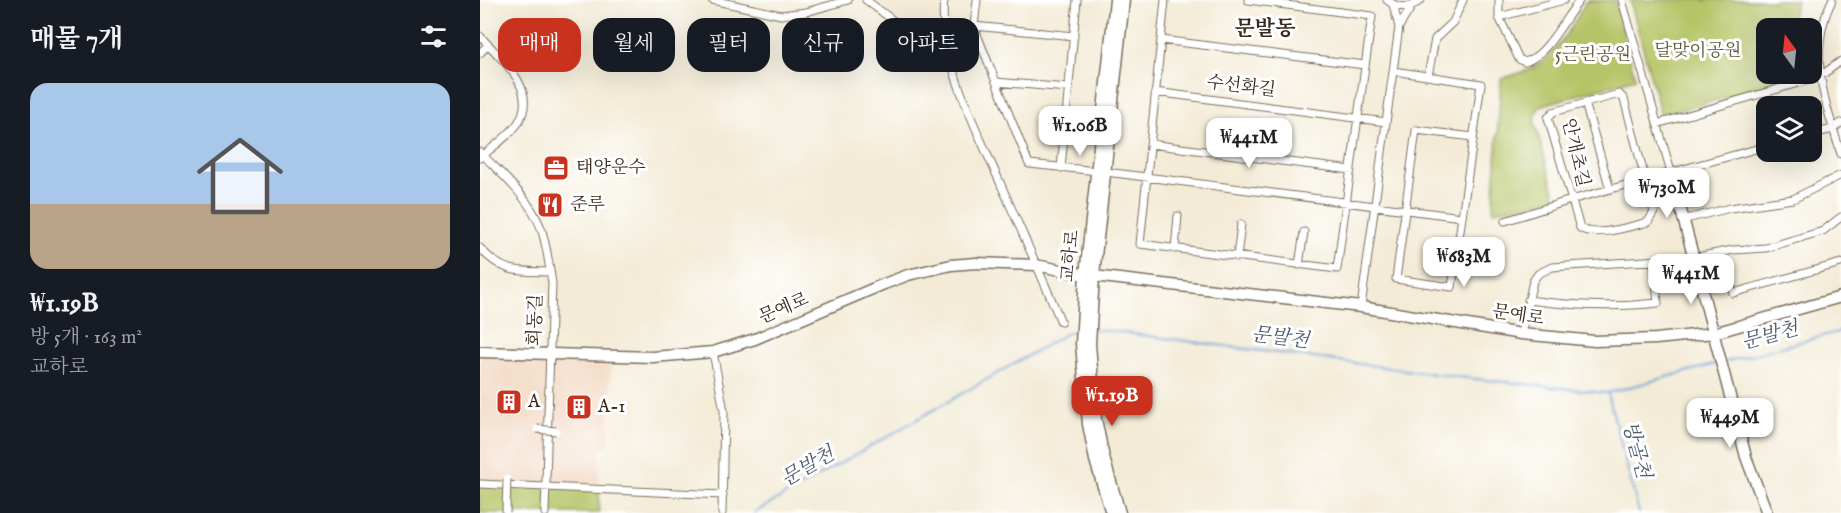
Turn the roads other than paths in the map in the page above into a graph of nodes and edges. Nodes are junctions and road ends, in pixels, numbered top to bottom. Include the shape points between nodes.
1 (712, 0) edge
2 (848, 0) edge
3 (866, 0) edge
4 (944, 0) edge
5 (977, 0) edge
6 (1077, 0) edge
7 (1115, 0) edge
8 (1124, 0) edge
9 (1165, 0) edge
10 (1248, 0) edge
11 (1421, 0) edge
12 (1463, 0) edge
13 (1499, 0) edge
14 (1564, 0) edge
15 (1580, 0) edge
16 (1622, 0) edge
17 (1832, 0) edge
18 (1266, 1) edge
19 (1390, 2) edge
20 (1412, 6) junction
21 (1499, 17) junction
22 (890, 18) edge
23 (942, 18) edge
24 (975, 18) edge
25 (979, 26) edge
26 (1399, 27) junction
27 (1822, 29) edge
28 (480, 36) edge
29 (1074, 36) junction
30 (979, 39) edge
31 (1161, 40) junction
32 (488, 45) junction
33 (480, 53) edge
34 (1841, 61) edge
35 (1365, 65) junction
36 (1393, 71) junction
37 (956, 72) edge
38 (1822, 75) edge
39 (1428, 76) junction
40 (996, 82) junction
41 (1796, 84) edge
42 (1822, 84) edge
43 (1068, 88) junction
44 (1155, 92) junction
45 (1585, 103) junction
46 (1358, 117) junction
47 (1386, 122) junction
48 (1841, 123) edge
49 (1657, 124) junction
50 (1833, 129) junction
51 (1822, 132) edge
52 (1473, 137) junction
53 (1150, 144) junction
54 (1756, 149) edge
55 (1841, 154) edge
56 (481, 155) edge
57 (1061, 168) junction
58 (1351, 170) junction
59 (1101, 172) junction
60 (1671, 172) junction
61 (1841, 175) edge
62 (1147, 177) junction
63 (1645, 180) junction
64 (1610, 189) junction
65 (1571, 200) junction
66 (1346, 203) junction
67 (1375, 207) junction
68 (1404, 210) junction
69 (1178, 216) dead end
70 (1462, 217) junction
71 (1841, 217) edge
72 (1505, 220) dead end
73 (1682, 220) junction
74 (1241, 224) dead end
75 (1304, 232) dead end
76 (480, 248) edge
77 (1175, 249) junction
78 (1721, 252) junction
79 (1237, 257) junction
80 (1692, 258) junction
81 (1654, 261) junction
82 (1841, 263) edge
83 (1036, 265) junction
84 (1299, 265) junction
85 (550, 272) junction
86 (1090, 275) junction
87 (1841, 297) edge
88 (1528, 300) junction
89 (1361, 307) junction
90 (1062, 322) dead end
91 (1714, 333) junction
92 (1521, 334) junction
93 (1085, 344) junction
94 (480, 352) edge
95 (550, 352) junction
96 (713, 352) junction
97 (537, 429) dead end
98 (556, 431) dead end
99 (507, 480) dead end
100 (480, 484) edge
101 (546, 486) junction
102 (723, 495) junction
103 (722, 511) edge
104 (506, 513) edge
105 (545, 513) edge
106 (1111, 513) edge
107 (1120, 513) edge
108 (1767, 513) edge

1 - 2 street via 780,15
3 - 22 street
4 - 23 street
5 - 24 street
6 - 29 street
7 - 59 street, 교하로
8 - 59 street, 교하로
9 - 31 street
10 - 18 street
11 - 20 street
12 - 39 street via 1453,21 1435,39
13 - 21 street
14 - 21 street
15 - 21 street via 1546,47 1525,62 1519,59
16 - 49 street
17 - 27 street
18 - 35 street via 1372,16
19 - 20 street
19 - 26 street
20 - 26 street
25 - 29 street
26 - 36 street
28 - 32 street
29 - 43 street
30 - 40 street
31 - 35 street, 수선화길
31 - 44 street
32 - 33 street
32 - 56 street via 517,76 523,106 518,122 508,134
34 - 38 street
35 - 46 street
36 - 39 street
36 - 47 street
37 - 83 street
39 - 52 street via 1481,84
40 - 43 street
40 - 57 street via 1029,164
41 - 49 street
42 - 50 street
43 - 57 street
44 - 46 street, 수선화길
44 - 53 street
45 - 63 street, 안개초길 via 1619,94 1624,99
45 - 64 street, 안개초길
45 - 65 street, 안개초길 via 1553,112 1548,118
46 - 47 street, 수선화길
46 - 58 street
47 - 67 street
48 - 50 street
49 - 60 street
50 - 51 street
50 - 55 street
52 - 68 street via 1416,130
52 - 70 street
53 - 58 street
53 - 62 street
54 - 60 street
56 - 85 street, 회동길 via 525,200 538,223
57 - 59 street
58 - 66 street
59 - 62 street
59 - 86 street, 교하로
60 - 63 street
60 - 73 street
61 - 73 street via 1793,199
62 - 66 street
62 - 77 street via 1140,244
63 - 64 street, 안개초길
63 - 65 street, 안개초길 via 1654,212 1648,222 1586,232 1580,228
64 - 65 street, 안개초길
65 - 72 street
66 - 67 street
66 - 84 street via 1337,269
67 - 68 street
67 - 89 street
68 - 70 street
68 - 70 street via 1396,279 1452,287
69 - 77 street
71 - 78 street via 1818,233 1766,248
73 - 80 street
74 - 79 street
75 - 84 street
76 - 85 street via 511,271
77 - 79 street
78 - 80 street
78 - 82 street via 1733,293
79 - 84 street
80 - 81 street
80 - 91 street
81 - 88 street via 1552,267 1538,274
81 - 88 street via 1658,303 1590,306
83 - 86 street, 문예로
83 - 90 street
83 - 96 street, 문예로 via 976,263 908,275 755,339
85 - 95 street, 회동길
86 - 89 street, 문예로
86 - 93 street, 교하로
87 - 91 street, 문예로
88 - 92 street
89 - 92 street, 문예로
91 - 92 street, 문예로 via 1624,341 1565,340
91 - 108 street via 1746,457
93 - 106 street, 교하로 via 1088,424
93 - 107 street, 교하로 via 1096,420
94 - 95 street, 문예로
95 - 96 street, 문예로 via 654,357
95 - 101 street, 회동길
96 - 102 street via 724,411
97 - 98 street, bridge
99 - 104 street, bridge
100 - 101 street
101 - 102 street
101 - 105 street, 회동길
102 - 103 street

